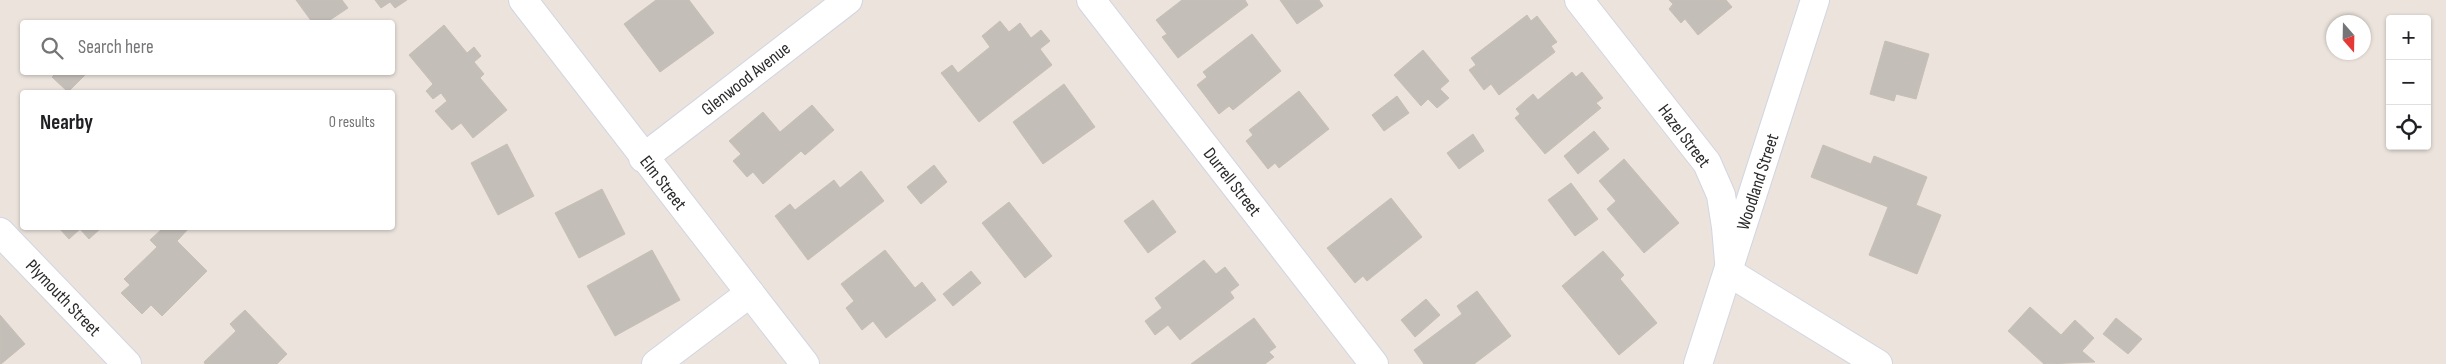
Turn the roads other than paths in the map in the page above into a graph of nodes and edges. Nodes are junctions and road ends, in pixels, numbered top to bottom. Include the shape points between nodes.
1 (523, 0) edge
2 (848, 0) edge
3 (1091, 0) edge
4 (1579, 0) edge
5 (1815, 0) edge
6 (643, 158) junction
7 (0, 232) edge
8 (1730, 273) junction
9 (750, 293) junction
10 (126, 364) edge
11 (656, 364) edge
12 (806, 364) edge
13 (1374, 364) edge
14 (1698, 364) edge
15 (1878, 364) edge

1 - 6 street, Elm Street
2 - 6 street, Glenwood Avenue
3 - 13 street, Durrell Street
4 - 8 street, Hazel Street via 1708,163 1721,195
5 - 8 street, Woodland Street
6 - 9 street, Elm Street
7 - 10 street, Plymouth Street
8 - 14 street, Woodland Street
8 - 15 street
9 - 11 street
9 - 12 street, Elm Street

